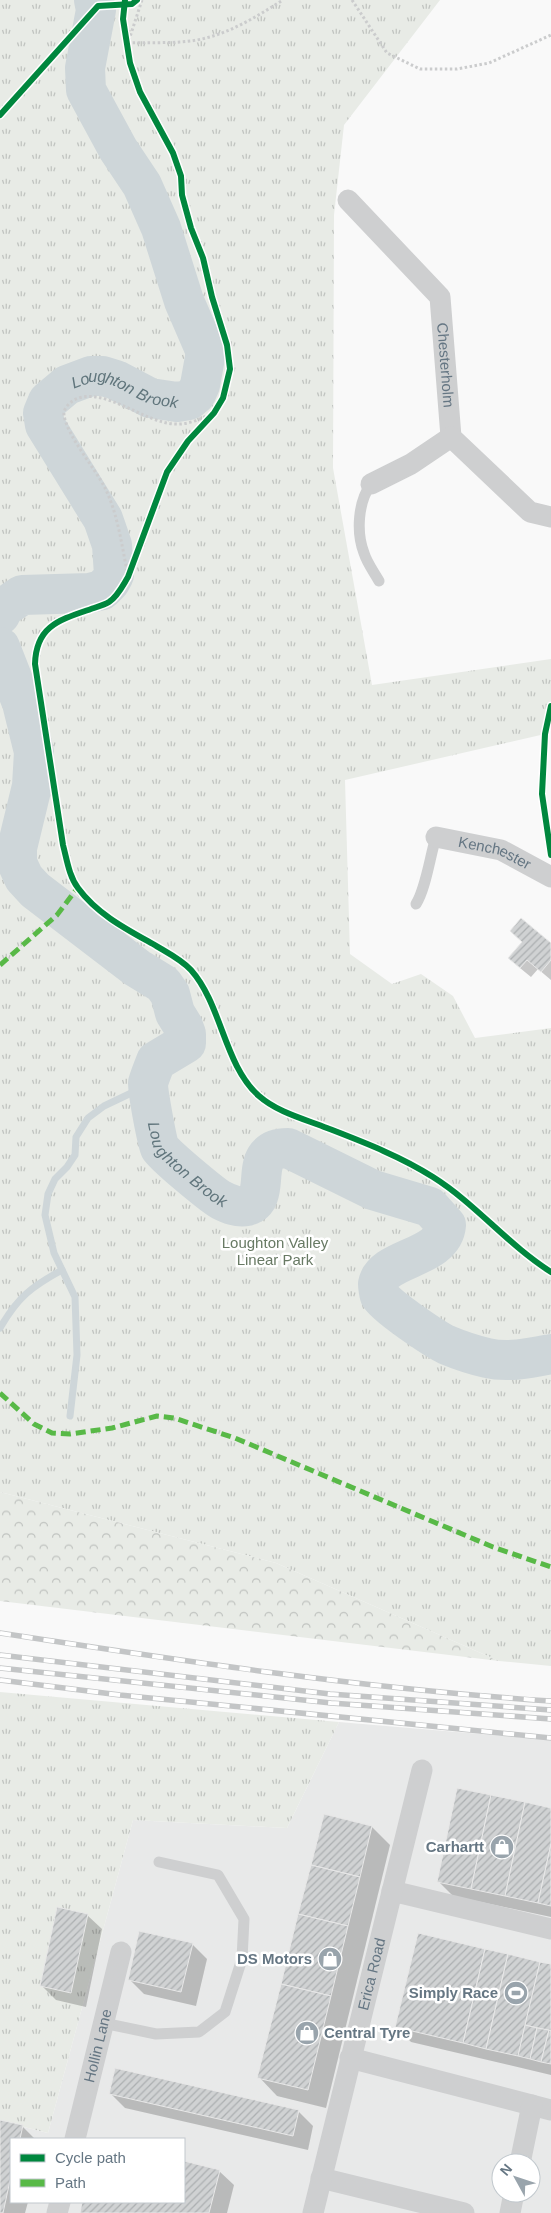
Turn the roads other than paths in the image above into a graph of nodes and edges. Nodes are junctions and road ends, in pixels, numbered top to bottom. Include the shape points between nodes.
1 (348, 200) dead end
2 (451, 437) junction
3 (372, 484) joint
4 (551, 517) edge
5 (379, 581) dead end
6 (436, 837) joint
7 (551, 877) edge
8 (416, 904) dead end
9 (422, 1770) dead end
10 (158, 1862) dead end
11 (392, 1891) junction
12 (551, 1929) edge
13 (121, 1952) dead end
14 (103, 2023) junction
15 (350, 2058) junction
16 (541, 2108) edge
17 (75, 2138) edge
18 (524, 2153) edge
19 (321, 2178) junction
20 (313, 2213) edge
21 (464, 2213) edge

1 - 2 street, Chesterholm via 440,297
2 - 3 street
2 - 4 street via 530,512
3 - 5 lane via 365,493 361,508 361,538 363,552
6 - 7 street, Kenchester via 501,850
6 - 8 lane
9 - 11 street, Erica Road
10 - 14 lane via 218,1875 244,1919 242,1959 225,2012 200,2032 156,2034
11 - 12 street
11 - 15 street, Erica Road
13 - 14 street, Hollin Lane
14 - 17 street, Hollin Lane
15 - 16 street
15 - 19 street, Erica Road
16 - 18 street
19 - 20 street, Erica Road
19 - 21 street

